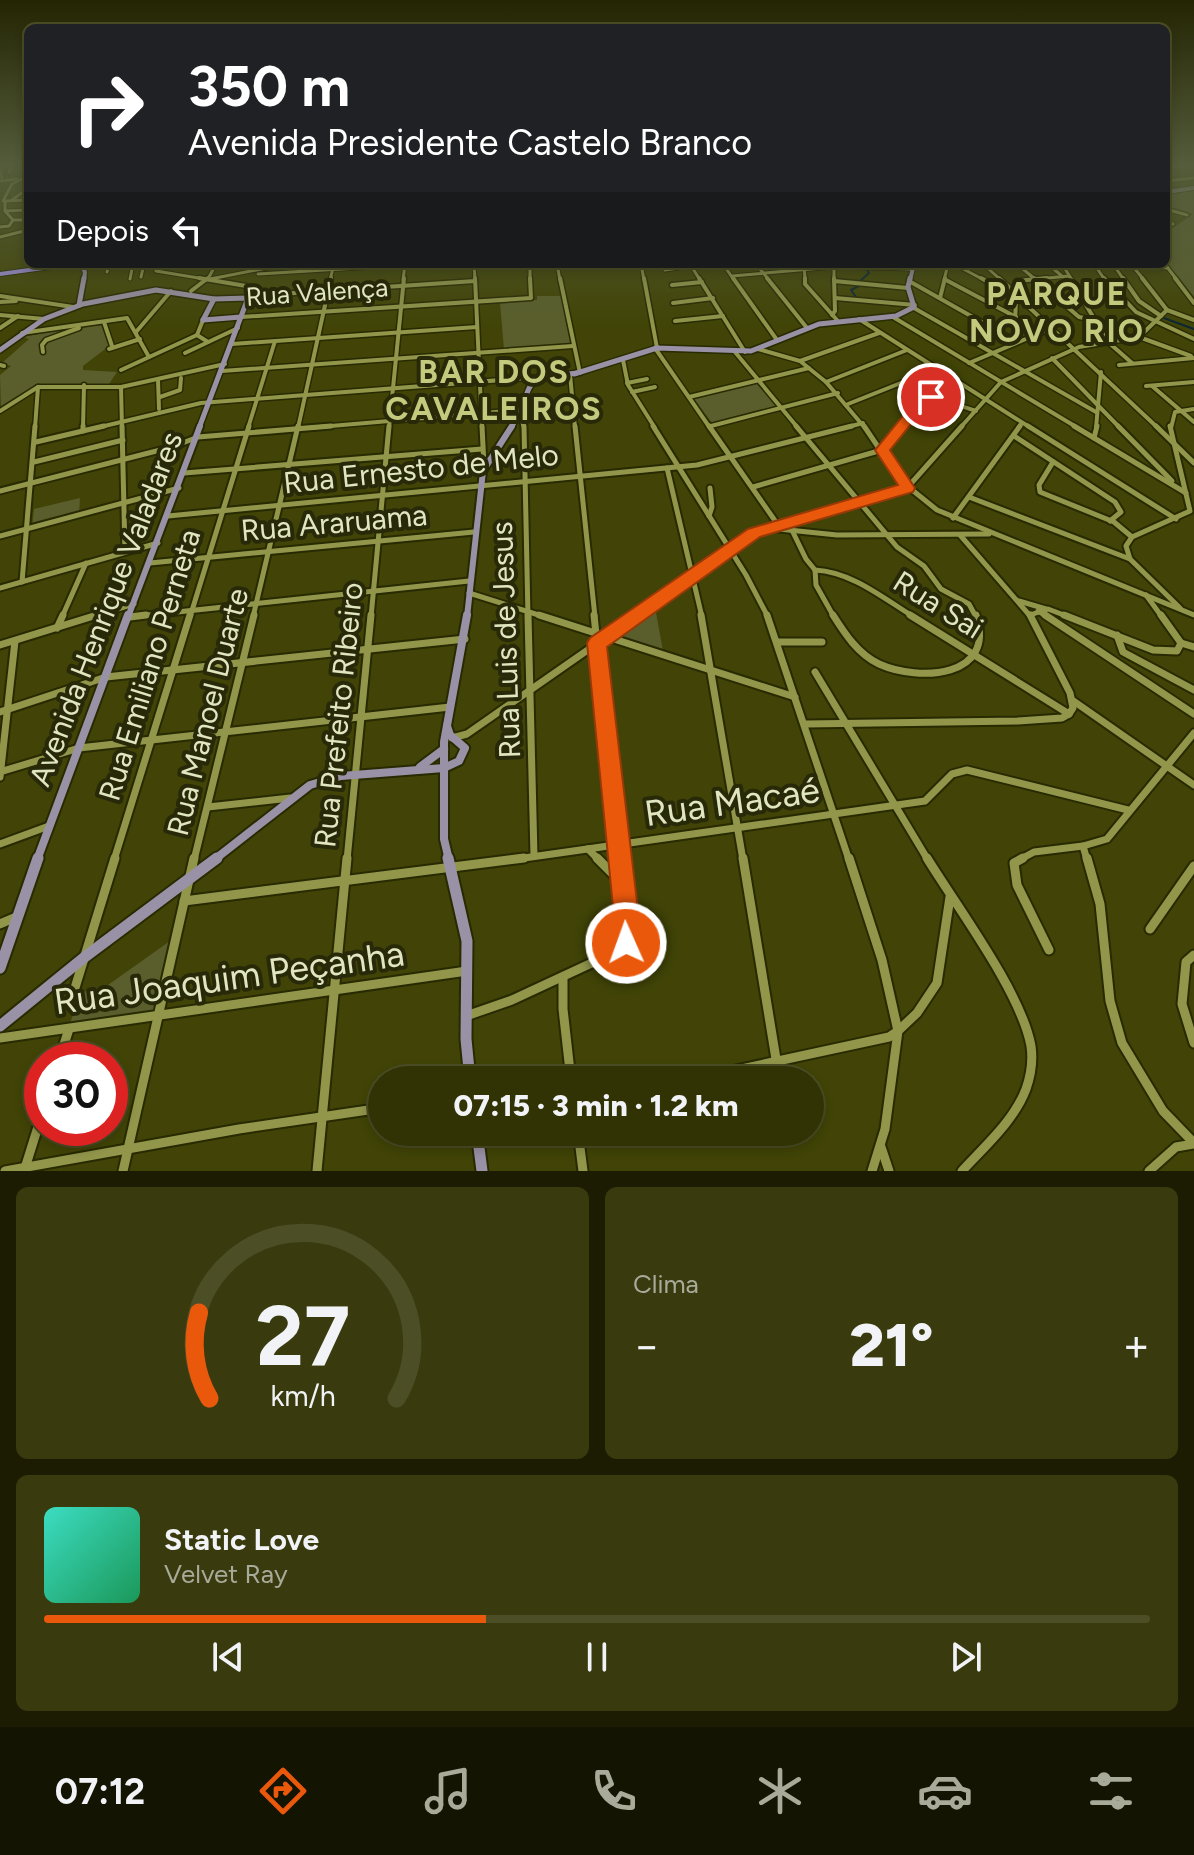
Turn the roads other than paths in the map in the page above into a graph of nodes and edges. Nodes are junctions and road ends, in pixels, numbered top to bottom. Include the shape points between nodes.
1 (13, 220) joint
2 (24, 220) edge
3 (1170, 223) edge
4 (1173, 224) dead end
5 (0, 227) edge
6 (24, 229) edge
7 (0, 237) edge
8 (31, 268) edge
9 (39, 268) edge
10 (83, 268) edge
11 (88, 268) edge
12 (108, 268) edge
13 (132, 268) edge
14 (143, 268) edge
15 (158, 268) edge
16 (189, 268) edge
17 (213, 268) edge
18 (242, 268) edge
19 (266, 268) edge
20 (319, 268) edge
21 (334, 268) edge
22 (405, 268) edge
23 (474, 268) edge
24 (530, 268) edge
25 (558, 268) edge
26 (642, 268) edge
27 (675, 268) edge
28 (693, 268) edge
29 (726, 268) edge
30 (759, 268) edge
31 (770, 268) edge
32 (793, 268) edge
33 (804, 268) edge
34 (834, 268) edge
35 (913, 268) edge
36 (950, 268) edge
37 (961, 268) edge
38 (987, 268) edge
39 (1022, 268) edge
40 (1054, 268) edge
41 (1063, 268) edge
42 (1097, 268) edge
43 (1116, 268) edge
44 (1133, 268) edge
45 (1168, 268) edge
46 (665, 270) dead end
47 (107, 272) dead end
48 (240, 272) junction
49 (259, 272) junction
50 (770, 272) junction
51 (0, 273) edge
52 (762, 273) junction
53 (179, 274) junction
54 (732, 276) junction
55 (1066, 276) junction
56 (141, 277) dead end
57 (207, 278) junction
58 (1033, 278) junction
59 (130, 279) dead end
60 (946, 280) junction
61 (293, 281) dead end
62 (475, 281) junction
63 (769, 281) junction
64 (834, 281) junction
65 (702, 282) junction
66 (909, 284) junction
67 (404, 285) junction
68 (672, 285) dead end
69 (252, 287) junction
70 (1011, 289) junction
71 (329, 290) junction
72 (171, 291) junction
73 (191, 291) dead end
74 (289, 293) junction
75 (1017, 296) junction
76 (249, 297) junction
77 (713, 298) junction
78 (835, 298) junction
79 (940, 298) junction
80 (0, 299) edge
81 (214, 299) junction
82 (475, 302) junction
83 (673, 303) dead end
84 (1194, 303) edge
85 (79, 305) junction
86 (402, 306) junction
87 (914, 306) junction
88 (1167, 310) junction
89 (324, 312) junction
90 (0, 315) edge
91 (18, 316) junction
92 (724, 316) junction
93 (1161, 316) junction
94 (241, 317) junction
95 (893, 317) junction
96 (1016, 317) junction
97 (834, 318) junction
98 (44, 319) junction
99 (859, 319) junction
100 (114, 320) junction
101 (203, 320) junction
102 (1095, 320) junction
103 (1194, 320) edge
104 (675, 321) dead end
105 (104, 322) junction
106 (1153, 324) junction
107 (477, 327) junction
108 (0, 328) edge
109 (238, 328) junction
110 (807, 328) junction
111 (1052, 328) junction
112 (136, 332) junction
113 (400, 332) junction
114 (22, 333) junction
115 (879, 333) junction
116 (197, 335) junction
117 (1139, 337) junction
118 (319, 338) junction
119 (140, 339) junction
120 (1194, 339) edge
121 (777, 340) junction
122 (275, 341) junction
123 (1016, 341) junction
124 (208, 342) junction
125 (1108, 342) junction
126 (1154, 343) junction
127 (232, 344) junction
128 (573, 346) junction
129 (656, 348) junction
130 (1074, 348) junction
131 (758, 349) junction
132 (0, 350) edge
133 (907, 350) junction
134 (43, 352) dead end
135 (735, 352) junction
136 (745, 352) junction
137 (993, 352) junction
138 (185, 353) dead end
139 (478, 353) junction
140 (149, 357) junction
141 (1194, 357) edge
142 (397, 358) junction
143 (1052, 358) junction
144 (1181, 359) junction
145 (800, 361) junction
146 (619, 362) junction
147 (969, 363) junction
148 (1132, 363) junction
149 (312, 365) junction
150 (1119, 365) dead end
151 (224, 368) junction
152 (266, 368) junction
153 (809, 368) junction
154 (936, 369) junction
155 (121, 370) dead end
156 (1025, 370) junction
157 (1101, 372) junction
158 (574, 374) junction
159 (541, 377) junction
160 (552, 377) junction
161 (181, 378) dead end
162 (647, 379) dead end
163 (758, 379) junction
164 (1099, 379) junction
165 (1107, 379) junction
166 (158, 380) junction
167 (480, 381) junction
168 (826, 382) junction
169 (1001, 382) junction
170 (1194, 382) edge
171 (627, 383) junction
172 (84, 385) junction
173 (38, 387) junction
174 (121, 387) junction
175 (395, 387) junction
176 (655, 387) dead end
177 (528, 391) junction
178 (632, 392) junction
179 (838, 393) junction
180 (306, 394) junction
181 (1088, 394) junction
182 (1097, 394) junction
183 (160, 397) junction
184 (689, 397) junction
185 (257, 399) junction
186 (986, 400) junction
187 (211, 402) junction
188 (1097, 403) junction
189 (848, 404) junction
190 (782, 408) junction
191 (159, 409) dead end
192 (1194, 409) edge
193 (1179, 410) junction
194 (0, 411) edge
195 (520, 411) junction
196 (976, 411) junction
197 (1096, 412) junction
198 (481, 413) junction
199 (392, 420) junction
200 (123, 421) junction
201 (1194, 422) edge
202 (514, 423) junction
203 (524, 423) junction
204 (863, 423) junction
205 (1022, 423) junction
206 (711, 426) junction
207 (298, 428) junction
208 (83, 431) junction
209 (247, 432) junction
210 (1014, 436) junction
211 (198, 437) junction
212 (807, 438) junction
213 (1094, 438) junction
214 (123, 440) junction
215 (1172, 441) junction
216 (36, 442) junction
217 (482, 449) junction
218 (882, 450) junction
219 (388, 455) junction
220 (732, 457) junction
221 (123, 459) junction
222 (34, 462) junction
223 (1053, 462) junction
224 (1194, 463) edge
225 (290, 465) junction
226 (830, 465) junction
227 (484, 466) junction
228 (678, 467) junction
229 (667, 468) junction
230 (236, 470) junction
231 (184, 473) junction
232 (581, 475) junction
233 (523, 482) junction
234 (30, 483) junction
235 (480, 486) junction
236 (753, 487) junction
237 (1175, 487) junction
238 (179, 488) junction
239 (710, 488) dead end
240 (907, 488) junction
241 (0, 491) edge
242 (1186, 493) junction
243 (383, 495) junction
244 (969, 497) junction
245 (859, 502) junction
246 (124, 504) junction
247 (281, 505) junction
248 (223, 511) junction
249 (168, 516) junction
250 (709, 516) junction
251 (953, 518) junction
252 (1176, 519) junction
253 (1110, 521) junction
254 (788, 522) junction
255 (778, 525) junction
256 (769, 528) junction
257 (26, 529) junction
258 (474, 532) junction
259 (796, 533) junction
260 (885, 533) junction
261 (992, 534) junction
262 (960, 535) junction
263 (0, 536) edge
264 (1132, 537) junction
265 (379, 540) junction
266 (158, 543) junction
267 (729, 549) junction
268 (269, 551) junction
269 (125, 552) junction
270 (210, 557) junction
271 (1130, 559) junction
272 (86, 563) junction
273 (150, 563) junction
274 (815, 570) junction
275 (693, 575) junction
276 (469, 581) junction
277 (22, 582) junction
278 (0, 588) edge
279 (374, 591) junction
280 (469, 593) junction
281 (1146, 595) junction
282 (1019, 601) junction
283 (135, 604) junction
284 (257, 604) junction
285 (1048, 609) junction
286 (526, 610) junction
287 (1183, 610) junction
288 (193, 611) junction
289 (1034, 613) junction
290 (1194, 615) edge
291 (130, 617) junction
292 (57, 628) junction
293 (596, 633) junction
294 (1117, 635) junction
295 (607, 636) junction
296 (465, 639) junction
297 (15, 641) junction
298 (779, 642) junction
299 (822, 642) dead end
300 (597, 643) junction
301 (1181, 643) junction
302 (0, 645) edge
303 (1194, 647) edge
304 (368, 648) junction
305 (975, 654) junction
306 (243, 662) junction
307 (711, 669) junction
308 (173, 670) junction
309 (815, 672) dead end
310 (106, 677) junction
311 (1194, 690) edge
312 (529, 692) junction
313 (795, 697) junction
314 (1072, 700) junction
315 (450, 707) junction
316 (4, 711) edge
317 (1069, 714) junction
318 (1194, 714) edge
319 (362, 716) junction
320 (446, 723) junction
321 (843, 723) junction
322 (806, 724) junction
323 (227, 730) junction
324 (1194, 733) edge
325 (467, 734) junction
326 (454, 738) junction
327 (151, 740) junction
328 (444, 746) junction
329 (79, 748) junction
330 (465, 748) junction
331 (1166, 764) junction
332 (418, 768) junction
333 (444, 768) junction
334 (0, 774) edge
335 (355, 775) junction
336 (1194, 785) edge
337 (290, 798) junction
338 (894, 806) junction
339 (208, 807) junction
340 (1128, 810) junction
341 (835, 814) junction
342 (49, 826) junction
343 (735, 828) junction
344 (0, 844) edge
345 (619, 845) junction
346 (1083, 846) junction
347 (588, 849) junction
348 (534, 856) junction
349 (1194, 866) edge
350 (449, 869) junction
351 (190, 877) junction
352 (345, 880) junction
353 (622, 883) junction
354 (950, 897) junction
355 (184, 901) junction
356 (19, 916) junction
357 (0, 924) edge
358 (1150, 929) dead end
359 (1049, 950) dead end
360 (1194, 955) edge
361 (86, 956) junction
362 (0, 968) edge
363 (467, 971) junction
364 (563, 977) junction
365 (336, 989) junction
366 (1189, 989) edge
367 (70, 1004) dead end
368 (158, 1014) junction
369 (466, 1016) junction
370 (0, 1026) edge
371 (69, 1029) junction
372 (898, 1031) junction
373 (0, 1038) edge
374 (65, 1042) edge
375 (1194, 1043) edge
376 (776, 1059) junction
377 (469, 1066) edge
378 (569, 1066) edge
379 (747, 1066) edge
380 (368, 1110) edge
381 (323, 1116) junction
382 (1194, 1144) edge
383 (32, 1146) edge
384 (479, 1146) edge
385 (580, 1146) edge
386 (881, 1147) junction
387 (129, 1148) junction
388 (25, 1169) edge
389 (5, 1171) edge
390 (123, 1171) edge
391 (317, 1171) edge
392 (482, 1171) edge
393 (583, 1171) edge
394 (872, 1171) edge
395 (889, 1171) edge
396 (962, 1171) edge
397 (1149, 1171) edge

1 - 2 street
1 - 5 street
3 - 4 street
6 - 7 street
8 - 51 highway
9 - 51 highway
10 - 85 main road
11 - 85 main road
12 - 47 street
13 - 59 street
14 - 56 street
15 - 53 street
16 - 53 street
17 - 57 street
18 - 48 street
19 - 49 street
20 - 49 street
21 - 71 street, Rua Manoel Duarte
22 - 67 street, Rua Prefeito Ribeiro
23 - 62 street
24 - 82 street, Rua Valença via 530,298
25 - 128 street
26 - 129 street
27 - 46 street
28 - 65 street
29 - 54 street
30 - 52 street
31 - 50 street
32 - 50 street
33 - 97 street via 805,284
34 - 64 street
35 - 66 main road
36 - 60 street
37 - 70 street
38 - 70 street
39 - 58 street
40 - 55 street
41 - 55 street
42 - 106 street via 1120,301
43 - 93 street via 1139,301
44 - 88 street
45 - 84 street
48 - 49 street
48 - 57 street
49 - 69 street, Avenida Henrique Valadares
50 - 52 street
50 - 63 street
52 - 54 street
52 - 63 street
53 - 57 street
54 - 121 street
55 - 58 street
55 - 102 street
57 - 69 street
57 - 73 street
58 - 70 street via 1017,281
58 - 102 street via 1080,318
60 - 79 street
60 - 96 street
61 - 74 street
62 - 67 street
62 - 82 street
63 - 110 street
64 - 66 street
64 - 78 street
65 - 68 street
65 - 77 street
66 - 79 street
66 - 87 main road
67 - 71 street
67 - 86 street, Rua Prefeito Ribeiro
69 - 76 street, Avenida Henrique Valadares
70 - 75 street
70 - 75 street
71 - 74 street
71 - 89 street, Rua Manoel Duarte
72 - 81 main road
72 - 85 main road
72 - 112 street
74 - 76 street
75 - 96 street
75 - 111 street
76 - 81 main road
76 - 94 main road, Avenida Henrique Valadares
77 - 83 street
77 - 92 street
78 - 87 street
78 - 97 street
79 - 123 street
80 - 85 street
81 - 101 main road
82 - 86 street, Rua Valença
82 - 107 street
85 - 98 main road
86 - 89 street, Rua Valença
86 - 113 street, Rua Prefeito Ribeiro
87 - 95 main road
87 - 137 street
88 - 93 street
88 - 103 street
89 - 94 street, Rua Valença
89 - 118 street, Rua Manoel Duarte
90 - 91 street
91 - 98 street
91 - 108 street
92 - 104 street
92 - 136 street
93 - 106 street
94 - 101 main road, Rua Valença
94 - 109 main road, Avenida Henrique Valadares
95 - 99 main road
95 - 147 street
96 - 123 street
97 - 99 main road
97 - 110 main road
98 - 114 main road
99 - 115 street
100 - 105 street
100 - 112 street via 128,319
100 - 114 street
101 - 116 street
102 - 125 street
105 - 119 street via 110,348
105 - 134 street via 46,340
106 - 117 street
106 - 120 street
107 - 113 street
107 - 139 street
109 - 124 street
109 - 127 main road, Avenida Henrique Valadares
110 - 121 main road
111 - 123 street
111 - 130 street
112 - 119 street
113 - 118 street
113 - 142 street, Rua Prefeito Ribeiro
114 - 132 main road
115 - 133 street
115 - 145 street
116 - 124 street
116 - 140 street
117 - 125 street
117 - 126 street
118 - 122 street
118 - 149 street, Rua Manoel Duarte
119 - 140 street
121 - 131 main road
122 - 127 street
122 - 152 street, Rua Emiliano Perneta
123 - 137 street
124 - 138 street
125 - 130 street
125 - 148 street
126 - 141 street
126 - 144 street
127 - 151 main road, Avenida Henrique Valadares
128 - 139 street
128 - 158 street
129 - 135 main road
129 - 146 main road
129 - 184 street
130 - 143 street
130 - 157 street
131 - 136 main road
131 - 145 street
133 - 154 street
133 - 168 street
135 - 136 main road
135 - 163 street
137 - 147 street
137 - 156 street
139 - 142 street
139 - 167 street
140 - 155 street
141 - 144 street
142 - 149 street
142 - 175 street, Rua Prefeito Ribeiro
143 - 156 street
143 - 181 street
144 - 148 street
145 - 153 street
146 - 158 main road
146 - 171 street
147 - 169 street
148 - 150 street
149 - 152 street
149 - 180 street, Rua Manoel Duarte
151 - 152 street
151 - 166 street
151 - 187 main road, Avenida Henrique Valadares
152 - 185 street, Rua Emiliano Perneta
153 - 163 street
153 - 168 street
154 - 186 street
154 - 189 street
156 - 169 street
156 - 197 street
157 - 164 street
157 - 165 street
158 - 160 main road
158 - 232 street
159 - 160 main road
159 - 167 street
159 - 177 main road
160 - 177 main road
161 - 183 street via 180,390
162 - 171 street
163 - 184 street
163 - 190 street
164 - 165 street
164 - 182 street
165 - 215 street
166 - 174 street
166 - 183 street
167 - 175 street
167 - 198 street
168 - 179 street
169 - 186 street
169 - 213 street
170 - 193 street via 1149,386
171 - 178 street
172 - 173 street
172 - 174 street
172 - 208 street
173 - 194 street
173 - 216 street
174 - 200 street
175 - 180 street
175 - 199 street, Rua Prefeito Ribeiro
176 - 178 street
177 - 195 main road
178 - 228 street
179 - 189 street
179 - 190 street
180 - 185 street
180 - 207 street, Rua Manoel Duarte
181 - 182 street
181 - 188 street
182 - 188 street
183 - 191 street
184 - 206 street
185 - 187 street
185 - 209 street, Rua Emiliano Perneta
186 - 196 street
186 - 205 street
187 - 200 street
187 - 211 main road, Avenida Henrique Valadares
188 - 197 street
188 - 237 street
189 - 204 street
190 - 206 street
190 - 212 street
192 - 193 street
193 - 201 street
193 - 215 street via 1170,421
195 - 198 street
195 - 202 main road
195 - 203 street, Rua Luis de Jesus
196 - 218 street via 939,397 927,398
196 - 240 street
197 - 213 street
198 - 199 street
198 - 217 street
199 - 207 street
199 - 219 street, Rua Prefeito Ribeiro
200 - 208 street
200 - 214 street
202 - 203 street
202 - 227 main road
203 - 233 street, Rua Luis de Jesus
204 - 212 street, Rua Ernesto de Melo
204 - 218 street
205 - 210 street
205 - 252 street
206 - 220 street
207 - 209 street
207 - 225 street, Rua Manoel Duarte
208 - 216 street
209 - 211 street
209 - 230 street, Rua Emiliano Perneta
210 - 223 street
210 - 244 street
211 - 221 street
211 - 231 main road, Avenida Henrique Valadares
212 - 220 street, Rua Ernesto de Melo
212 - 226 street
213 - 237 street
214 - 221 street
214 - 222 street
215 - 224 street
215 - 242 street
216 - 222 street
217 - 219 street
217 - 227 street
218 - 226 street
218 - 240 street
219 - 225 street
219 - 243 street, Rua Prefeito Ribeiro
220 - 228 street, Rua Ernesto de Melo
220 - 236 street
221 - 234 street
221 - 246 street
222 - 234 street
223 - 253 street via 1118,506 1121,512
223 - 253 street via 1040,492
225 - 230 street
225 - 247 street, Rua Manoel Duarte
226 - 236 street
226 - 245 street
227 - 235 main road
228 - 229 street, Rua Ernesto de Melo
228 - 250 street
229 - 232 street, Rua Ernesto de Melo
229 - 275 street
230 - 231 street
230 - 248 street, Rua Emiliano Perneta
231 - 238 main road, Avenida Henrique Valadares
232 - 233 street, Rua Ernesto de Melo
232 - 293 street
233 - 235 street, Rua Ernesto de Melo
233 - 286 street, Rua Luis de Jesus
234 - 241 street
234 - 257 street
235 - 243 street, Rua Ernesto de Melo
235 - 258 main road
236 - 255 street
237 - 242 street
238 - 246 street
238 - 249 main road, Avenida Henrique Valadares
239 - 250 street
240 - 245 street
240 - 251 street
242 - 252 street via 1190,511
243 - 247 street, Rua Ernesto de Melo
243 - 265 street, Rua Prefeito Ribeiro
244 - 251 street
244 - 271 street
245 - 254 street
245 - 260 street
246 - 257 street
246 - 269 street
247 - 248 street, Rua Ernesto de Melo
247 - 268 street, Rua Manoel Duarte
248 - 249 street, Rua Ernesto de Melo
248 - 270 street, Rua Emiliano Perneta
249 - 266 main road, Avenida Henrique Valadares
250 - 267 street
251 - 261 street
252 - 264 street
253 - 264 street
254 - 255 street
254 - 259 street
255 - 256 street
256 - 259 street
256 - 267 street
257 - 263 street
257 - 277 street
258 - 265 street, Rua Araruama
258 - 276 main road
259 - 260 street
259 - 274 street via 801,552
260 - 262 street
260 - 305 street via 927,569 939,587 970,606 979,626
261 - 262 street
261 - 281 street
262 - 282 street
264 - 271 street via 1126,546
265 - 268 street, Rua Araruama
265 - 279 street, Rua Prefeito Ribeiro
266 - 269 street
266 - 273 main road, Avenida Henrique Valadares
267 - 275 street
267 - 298 street via 764,604
268 - 270 street, Rua Araruama
268 - 284 street, Rua Manoel Duarte
269 - 272 street
270 - 273 street, Rua Araruama
270 - 288 street, Rua Emiliano Perneta
271 - 287 street
272 - 277 street
272 - 292 street
273 - 283 main road, Avenida Henrique Valadares
274 - 305 street, Rua Sai via 849,577
274 - 305 street via 815,583 848,638 883,667 934,672 960,667
275 - 295 street
275 - 307 street
276 - 279 street
276 - 280 main road
277 - 278 street
279 - 284 street
279 - 304 street, Rua Prefeito Ribeiro
280 - 286 street
280 - 296 main road
281 - 287 street
281 - 301 street
282 - 285 street
282 - 289 street
283 - 291 main road, Avenida Henrique Valadares
283 - 292 street
284 - 288 street
284 - 306 street, Rua Manoel Duarte
285 - 289 street
285 - 294 street
286 - 293 street
286 - 312 street, Rua Luis de Jesus
287 - 290 street
288 - 291 street
288 - 308 street, Rua Emiliano Perneta
289 - 314 street
289 - 318 street
291 - 310 main road, Avenida Henrique Valadares
292 - 297 street
293 - 295 street
293 - 300 street
294 - 301 street via 1163,652 1177,651
294 - 311 street via 1123,652
295 - 300 street
295 - 307 street
296 - 304 street
296 - 315 main road
297 - 302 street
297 - 316 street
298 - 299 street
298 - 313 street
300 - 312 street
300 - 345 street
301 - 303 street
304 - 306 street
304 - 319 street, Rua Prefeito Ribeiro
305 - 317 street, Rua Sai
306 - 308 street
306 - 323 street, Rua Manoel Duarte
307 - 313 street
307 - 343 street
308 - 310 street
308 - 327 street, Rua Emiliano Perneta
309 - 321 street
310 - 316 street
310 - 329 main road, Avenida Henrique Valadares
312 - 325 street
312 - 348 street, Rua Luis de Jesus
313 - 322 street
314 - 317 street
314 - 331 street
315 - 319 street
315 - 320 main road
316 - 334 street
317 - 321 street via 1018,721
319 - 323 street
319 - 335 street, Rua Prefeito Ribeiro
320 - 326 main road
320 - 328 main road
321 - 322 street
321 - 338 street
322 - 341 street
323 - 327 street
323 - 339 street, Rua Manoel Duarte
324 - 331 street
325 - 326 street
325 - 330 street
326 - 328 street
326 - 330 main road
327 - 329 street
327 - 361 street, Rua Emiliano Perneta
328 - 332 main road
328 - 333 main road
329 - 334 street
329 - 342 main road, Avenida Henrique Valadares
330 - 333 main road via 459,761
331 - 336 street
331 - 340 street
332 - 333 main road
332 - 335 main road
333 - 350 main road
335 - 337 main road via 320,780
335 - 352 street, Rua Prefeito Ribeiro
337 - 339 street
337 - 351 main road
338 - 340 street, Rua Macaé via 930,799 945,779 967,770
338 - 341 street, Rua Macaé
338 - 354 street
339 - 351 street, Rua Manoel Duarte
340 - 346 street via 1107,839
341 - 343 street, Rua Macaé
341 - 372 street via 889,985
342 - 344 street
342 - 356 main road, Avenida Henrique Valadares
343 - 345 street, Rua Macaé
343 - 376 street
345 - 347 street, Rua Macaé
345 - 353 street
346 - 359 street via 1034,852 1014,863 1018,887
346 - 382 street via 1100,904 1110,1001 1122,1043 1163,1111
347 - 348 street, Rua Macaé
347 - 353 street
348 - 350 street, Rua Macaé
349 - 358 street
350 - 352 street, Rua Macaé
350 - 363 main road via 464,919
351 - 355 street, Rua Manoel Duarte
351 - 361 main road
352 - 355 street, Rua Macaé
352 - 365 street, Rua Prefeito Ribeiro
353 - 364 street via 624,948
354 - 372 street via 937,983
354 - 396 street via 1021,1012 1033,1062 1026,1094
355 - 368 street, Rua Manoel Duarte
356 - 357 street
356 - 362 main road, Avenida Henrique Valadares
360 - 366 street via 1186,962
361 - 367 street, Rua Emiliano Perneta
361 - 370 main road
363 - 365 street, Rua Joaquim Peçanha
363 - 369 main road
364 - 369 street
364 - 378 street
365 - 368 street, Rua Joaquim Peçanha
365 - 381 street, Rua Prefeito Ribeiro
366 - 375 street via 1182,1004
368 - 371 street, Rua Joaquim Peçanha
368 - 387 street, Rua Manoel Duarte
369 - 377 main road
371 - 373 street, Rua Joaquim Peçanha
371 - 374 street
372 - 376 street
372 - 386 street
376 - 379 street
380 - 381 street
381 - 387 street
381 - 391 street, Rua Prefeito Ribeiro
382 - 397 street via 1176,1147
383 - 388 street
384 - 392 main road
385 - 393 street
386 - 394 street
386 - 395 street
387 - 388 street
387 - 390 street, Rua Manoel Duarte
388 - 389 street

